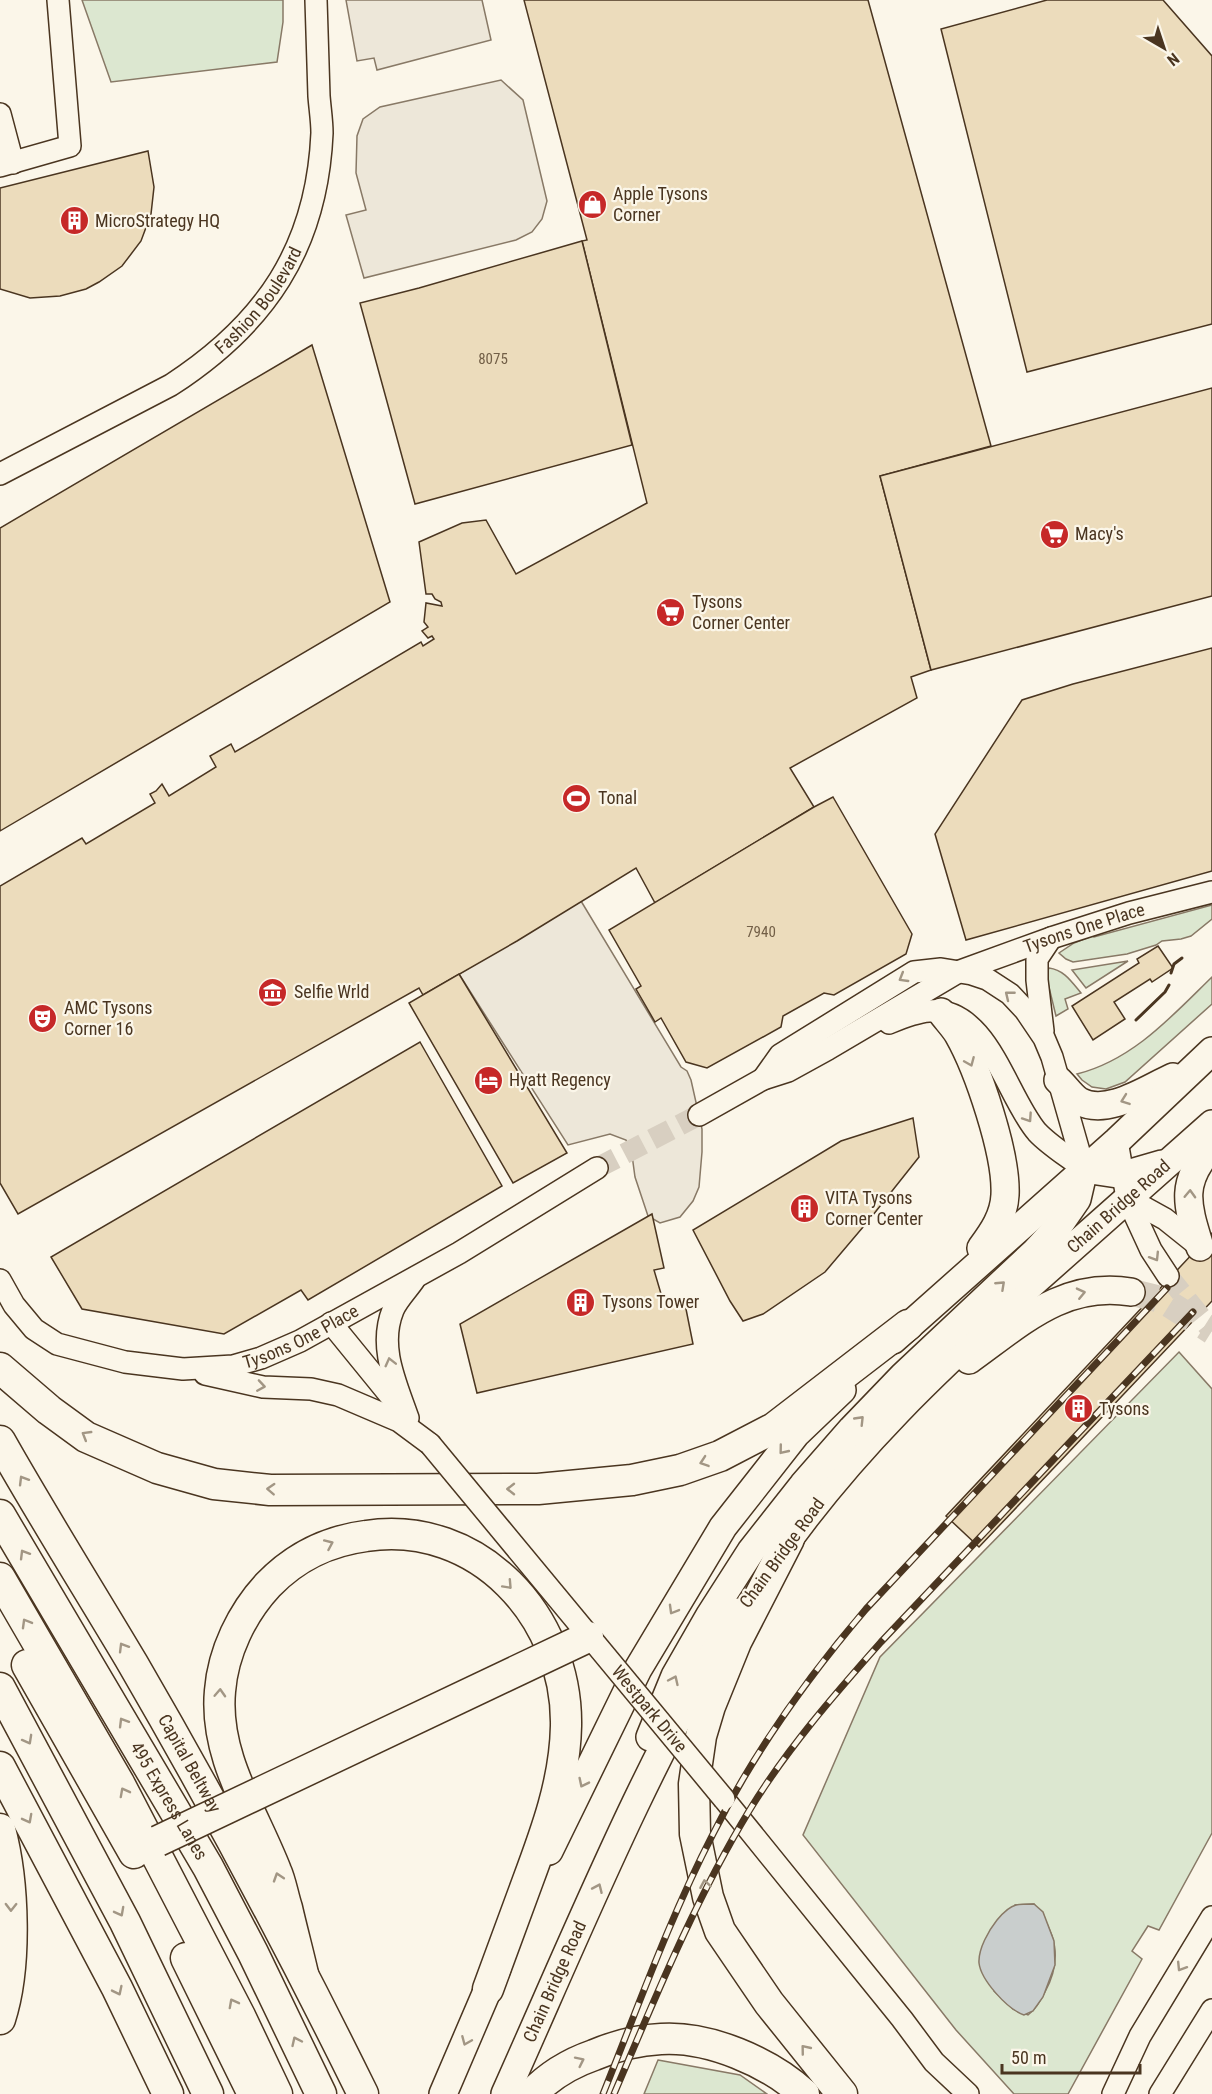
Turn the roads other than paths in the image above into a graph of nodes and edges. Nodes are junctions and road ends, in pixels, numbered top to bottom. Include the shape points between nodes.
1 (58, 0) edge
2 (316, 0) edge
3 (0, 114) edge
4 (7, 164) edge
5 (0, 474) edge
6 (1212, 892) edge
7 (1052, 938) junction
8 (960, 971) junction
9 (941, 1012) junction
10 (1044, 1038) junction
11 (828, 1050) junction
12 (1204, 1059) edge
13 (763, 1079) junction
14 (1058, 1080) junction
15 (699, 1115) tunnel mouth
16 (1212, 1124) edge
17 (1117, 1141) junction
18 (1212, 1147) edge
19 (597, 1168) tunnel mouth
20 (1084, 1168) junction
21 (1125, 1186) junction
22 (1077, 1199) junction
23 (1034, 1212) junction
24 (1200, 1247) joint
25 (419, 1274) junction
26 (1168, 1276) tunnel mouth
27 (0, 1280) edge
28 (945, 1292) junction
29 (1131, 1292) tunnel mouth
30 (331, 1323) junction
31 (908, 1325) junction
32 (0, 1368) edge
33 (183, 1369) junction
34 (892, 1415) junction
35 (408, 1418) junction
36 (0, 1442) edge
37 (430, 1444) junction
38 (0, 1515) edge
39 (789, 1539) junction
40 (0, 1578) edge
41 (0, 1619) edge
42 (588, 1637) junction
43 (0, 1688) edge
44 (0, 1767) edge
45 (639, 1796) junction
46 (0, 1829) edge
47 (148, 1846) junction
48 (1212, 1917) edge
49 (303, 1974) junction
50 (488, 1989) junction
51 (1212, 2010) edge
52 (0, 2019) edge
53 (934, 2062) junction
54 (1122, 2072) junction
55 (168, 2094) edge
56 (208, 2094) edge
57 (253, 2094) edge
58 (277, 2094) edge
59 (321, 2094) edge
60 (363, 2094) edge
61 (443, 2094) edge
62 (505, 2094) edge
63 (532, 2094) edge
64 (804, 2094) edge
65 (842, 2094) edge
66 (953, 2094) edge
67 (968, 2094) edge
68 (1108, 2094) edge
69 (1113, 2094) edge
70 (1160, 2094) edge

1 - 4 street via 70,146
2 - 5 street, Fashion Boulevard via 322,131 318,170 298,245 280,281 240,331 171,386
3 - 4 street
6 - 7 street, Tysons One Place
7 - 8 street, Tysons One Place
7 - 10 street via 1037,959
10 -> 8 street via 1010,994 987,979
8 - 11 street, Tysons One Place
8 -> 13 street, Tysons One Place via 914,972 780,1055
9 - 11 street via 904,1017
9 -> 20 street via 958,1017 975,1030 1038,1132
9 -> 28 main road via 957,1033 985,1099 1003,1160 1005,1196 999,1223
10 - 14 street
11 - 13 street, Tysons One Place
12 -> 14 main road via 1124,1102 1099,1105 1080,1101
12 - 17 main road
13 - 15 street, Tysons One Place
14 - 20 street
16 - 21 main road, Chain Bridge Road via 1169,1162
17 - 20 main road
17 - 21 street
24 -> 18 main road via 1188,1191 1196,1167
19 - 25 street, Tysons One Place
20 - 21 main road
20 - 22 main road
20 - 23 main road
21 - 22 main road
21 - 24 street
21 -> 26 street via 1151,1250
21 - 34 main road, Chain Bridge Road
22 - 23 main road
45 -> 22 main road via 648,1742 675,1676 751,1551 852,1429 1035,1252
23 - 28 main road
25 - 30 street, Tysons One Place
35 -> 25 street via 394,1378 386,1336 393,1309
27 - 33 street, Tysons One Place via 34,1329 57,1344 125,1362
28 - 31 main road
34 -> 29 main road via 1044,1307 1088,1290
30 - 33 street, Tysons One Place via 261,1359 233,1366
30 - 35 street, Westpark Drive
31 -> 32 highway via 774,1428 720,1456 632,1480 538,1489 270,1490 214,1484 157,1468 86,1437
31 -> 50 main road via 796,1434 723,1527 638,1669 532,1885
33 -> 37 street via 263,1387 311,1389 338,1395 399,1421
34 - 39 main road, Chain Bridge Road
35 - 37 street, Westpark Drive
49 -> 36 highway, Capital Beltway via 133,1664
37 - 42 street, Westpark Drive, bridge
59 -> 38 highway, 495 Express Lanes via 208,1867
39 - 45 main road, Chain Bridge Road via 703,1670
65 -> 39 highway via 769,2003 720,1931 708,1897 695,1834 694,1784 710,1706 736,1642
47 -> 40 highway via 119,1783
41 - 47 highway
42 - 47 highway, bridge
42 - 53 street, Westpark Drive, bridge via 724,1799
43 -> 56 highway via 125,1922
44 -> 55 highway via 117,1988
62 -> 45 main road, Chain Bridge Road
46 -> 52 highway via 11,1892 8,1980
47 - 57 highway
58 -> 47 highway via 240,2016
48 -> 54 street
49 -> 50 highway via 278,1873 229,1763 220,1708 223,1669 234,1635 253,1601 279,1574 301,1557 341,1539 386,1533 422,1537 481,1560 531,1609 560,1668 566,1725 557,1793
49 - 60 highway, Capital Beltway
50 -> 61 main road
51 - 70 street
53 - 66 street
53 - 67 street, Westpark Drive
54 - 68 street
54 - 69 street
63 -> 64 highway via 579,2060 640,2041 664,2039 710,2046 750,2058

